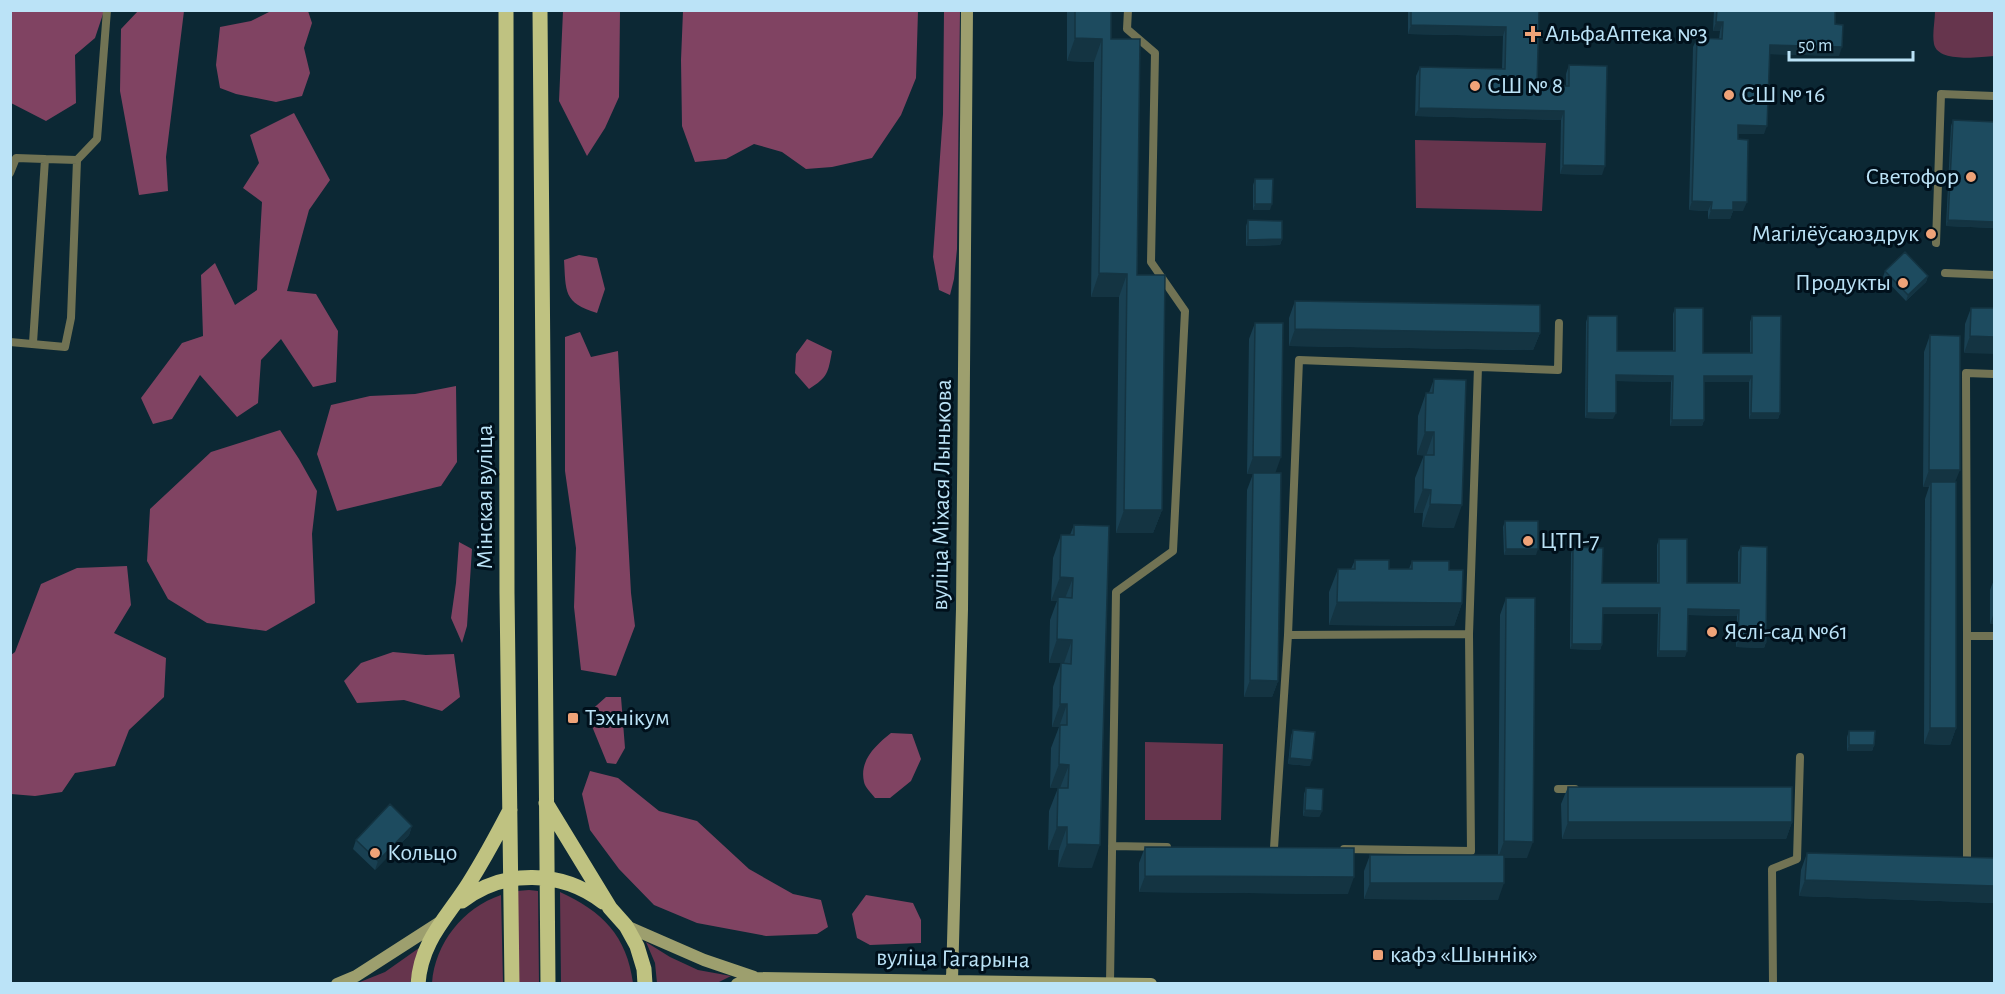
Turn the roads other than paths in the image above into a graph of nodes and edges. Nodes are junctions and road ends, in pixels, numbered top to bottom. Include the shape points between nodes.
1 (107, 10) edge
2 (506, 10) edge
3 (540, 10) edge
4 (967, 10) edge
5 (1128, 10) edge
6 (1995, 96) edge
7 (45, 159) junction
8 (77, 160) junction
9 (10, 173) edge
10 (1936, 243) dead end
11 (1945, 273) dead end
12 (1995, 274) edge
13 (1559, 323) dead end
14 (10, 342) edge
15 (33, 343) junction
16 (1478, 367) junction
17 (1995, 374) edge
18 (1469, 634) junction
19 (1288, 635) junction
20 (1967, 636) junction
21 (1995, 636) edge
22 (1800, 757) dead end
23 (1558, 789) dead end
24 (1581, 789) edge
25 (1787, 791) edge
26 (1799, 792) junction
27 (546, 803) junction
28 (511, 808) junction
29 (1112, 846) junction
30 (1181, 847) edge
31 (1263, 848) edge
32 (1274, 848) junction
33 (1286, 848) edge
34 (1332, 849) edge
35 (1797, 859) junction
36 (1808, 859) edge
37 (1956, 859) edge
38 (1967, 859) junction
39 (1976, 859) edge
40 (512, 878) junction
41 (547, 878) junction
42 (454, 906) junction
43 (610, 908) junction
44 (440, 922) junction
45 (626, 926) junction
46 (755, 978) junction
47 (952, 980) junction
48 (1110, 983) edge
49 (337, 984) edge
50 (418, 984) edge
51 (512, 984) edge
52 (548, 984) edge
53 (645, 984) edge
54 (737, 984) edge
55 (1151, 984) edge
56 (1773, 984) edge

1 - 8 lane via 97,139
2 - 28 main road, Мінская вуліца
3 - 27 main road
4 - 47 street, вуліца Міхася Лынькова via 962,609
5 - 29 lane via 1127,29 1155,53 1151,262 1185,311 1173,551 1116,592
6 - 10 lane via 1941,94
7 - 8 lane
7 - 9 lane via 16,158
7 - 15 lane
8 - 15 lane via 71,318 65,347
11 - 12 lane
13 - 16 lane via 1558,370
14 - 15 lane
16 - 18 lane
16 - 19 lane via 1299,360
17 - 20 lane via 1966,373
18 - 19 lane
18 - 34 lane via 1471,851
19 - 32 lane
20 - 21 lane
20 - 38 lane
22 - 26 lane
23 - 24 lane
25 - 26 lane
26 - 35 lane
27 - 41 main road
27 - 43 main road
28 - 40 main road, Мінская вуліца
28 - 42 main road
29 - 30 lane
29 - 48 lane
31 - 32 lane
32 - 33 lane
35 - 36 lane
35 - 56 lane via 1772,869
37 - 38 lane
38 - 39 lane
40 - 41 main road
40 - 42 main road via 472,893
40 - 51 main road, Мінская вуліца
41 - 43 main road via 591,893
41 - 52 main road
42 - 44 main road
43 - 45 main road
44 - 49 street
44 - 50 main road via 427,944
45 - 46 street, вуліца Гагарына
45 - 53 main road via 637,946
46 - 47 street, вуліца Гагарына
46 - 54 street, вуліца Гагарына
47 - 48 street, вуліца Гагарына
48 - 55 street, вуліца Гагарына

